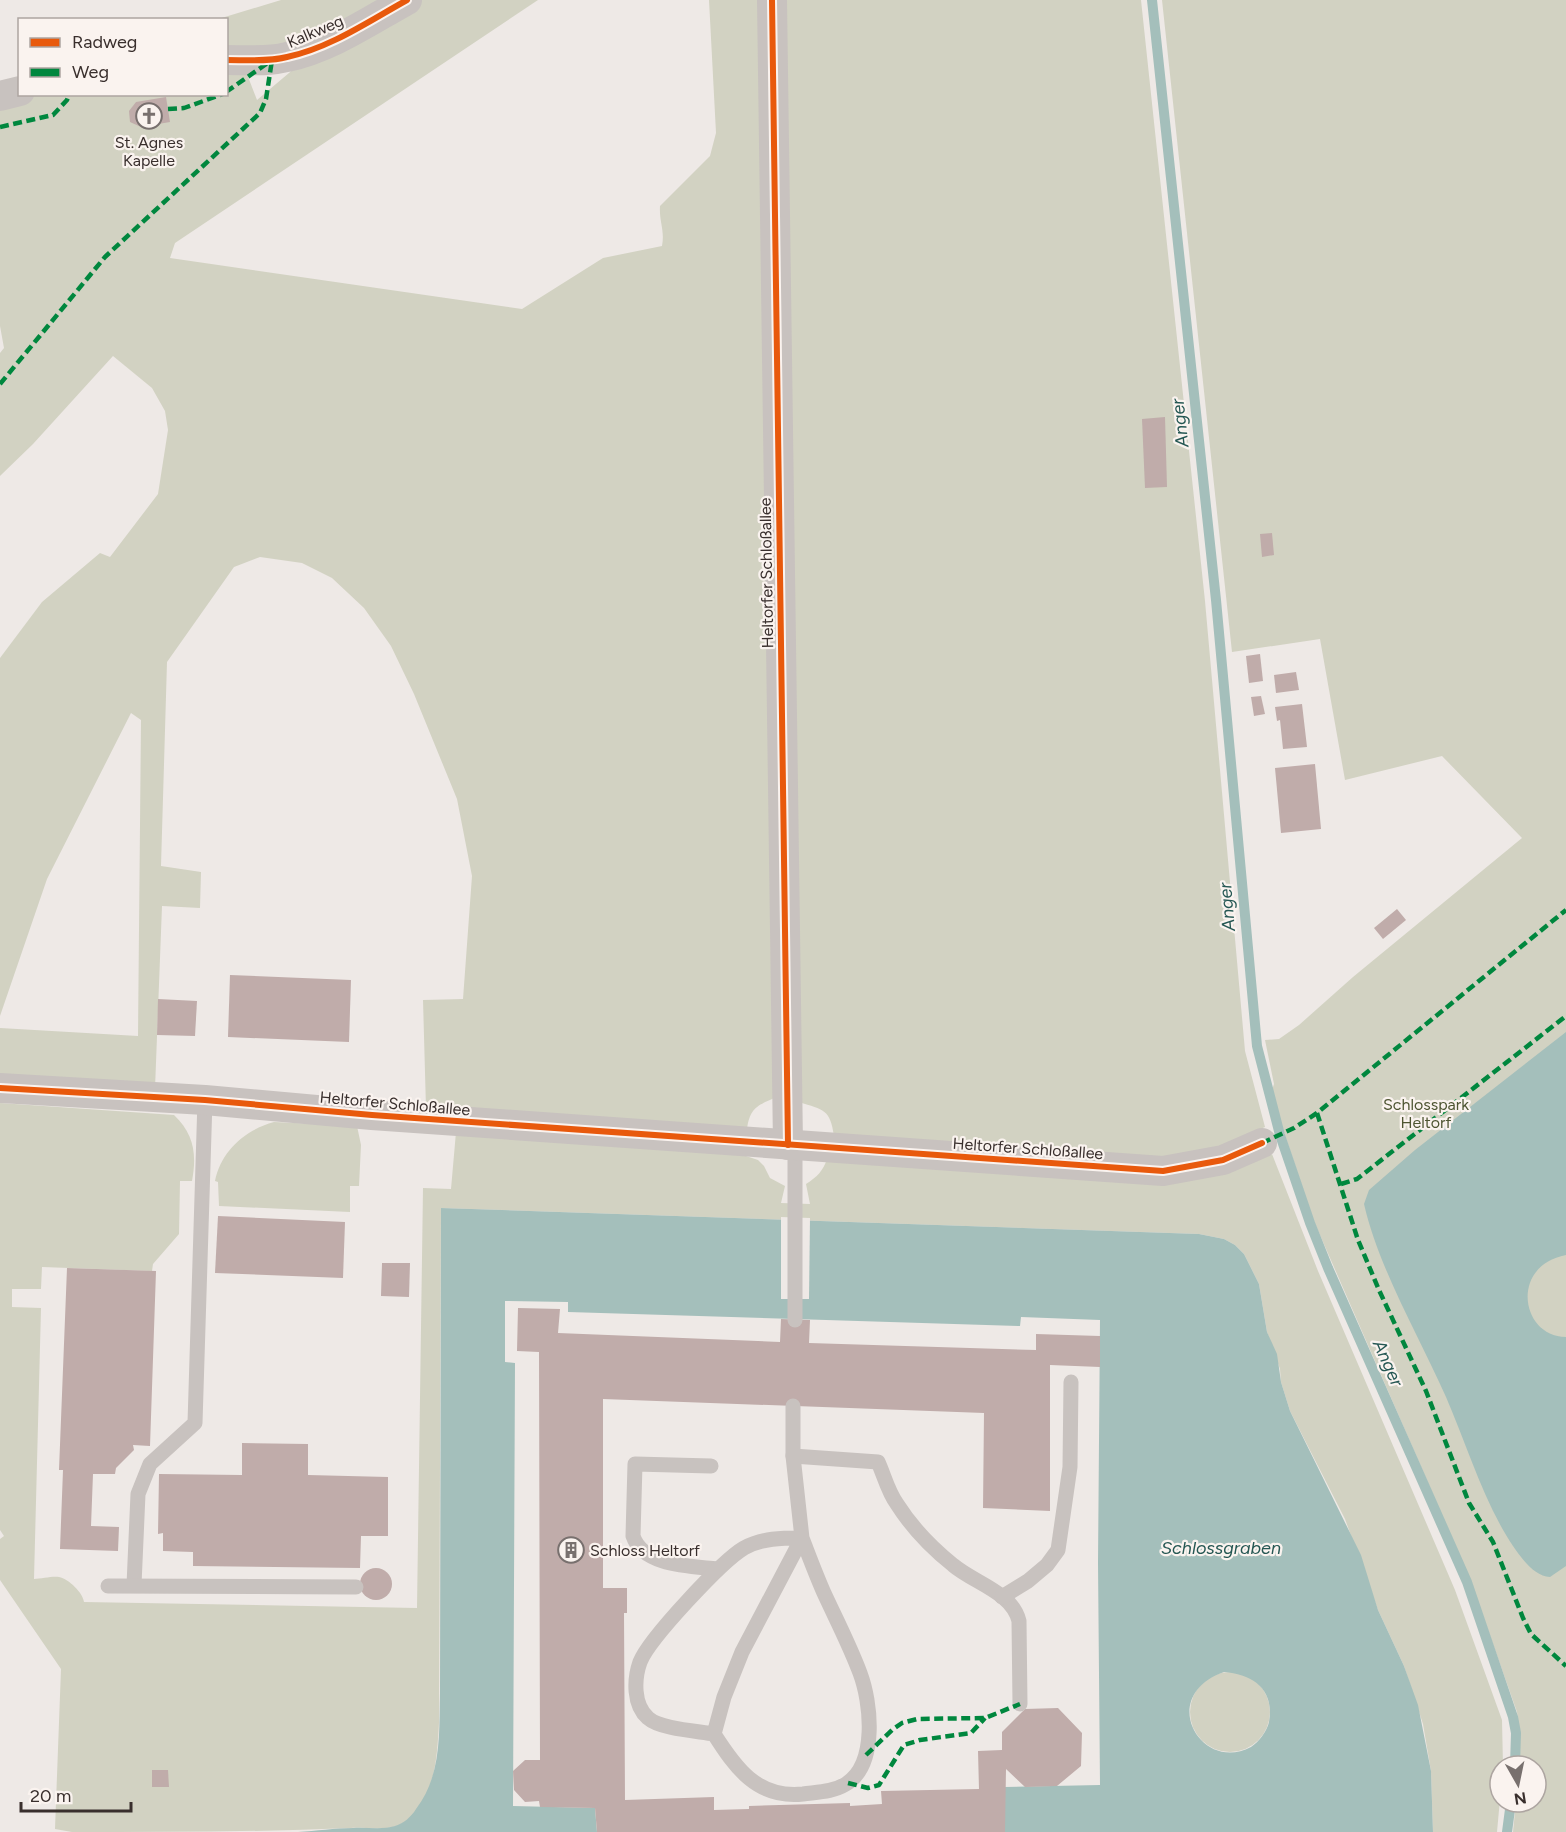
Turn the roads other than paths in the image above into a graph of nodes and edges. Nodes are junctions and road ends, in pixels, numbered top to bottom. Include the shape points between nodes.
1 (407, 0) edge
2 (772, 0) edge
3 (228, 60) edge
4 (18, 92) edge
5 (0, 96) edge
6 (0, 1088) edge
7 (205, 1100) junction
8 (1262, 1143) dead end
9 (791, 1145) junction
10 (795, 1320) dead end
11 (1071, 1382) dead end
12 (793, 1406) dead end
13 (793, 1456) junction
14 (711, 1466) dead end
15 (802, 1538) junction
16 (717, 1569) junction
17 (135, 1585) junction
18 (108, 1586) dead end
19 (356, 1587) dead end
20 (1002, 1597) junction
21 (1020, 1704) dead end
22 (714, 1734) junction

1 - 3 street, Kalkweg via 308,51 272,60
2 - 9 street, Heltorfer Schloßallee
4 - 5 street
6 - 7 street, Heltorfer Schloßallee
7 - 9 street, Heltorfer Schloßallee
7 - 17 lane via 195,1423 150,1464 138,1494
8 - 9 street, Heltorfer Schloßallee via 1223,1160 1163,1171
9 - 10 lane
11 - 20 lane via 1070,1467 1058,1550 1028,1581
12 - 13 lane
13 - 15 lane
13 - 20 lane via 878,1462 896,1503 919,1532 954,1566
14 - 16 lane via 635,1464 633,1536 636,1546 656,1558
15 - 16 lane via 768,1539 744,1548
15 - 22 lane via 742,1652
15 - 22 lane via 860,1674 867,1702 869,1731 859,1771 848,1783 831,1791 798,1794 769,1790 747,1778
16 - 22 lane via 652,1643 640,1662 636,1681 637,1698 648,1719
17 - 18 lane
17 - 19 lane
20 - 21 lane via 1016,1611 1018,1621

